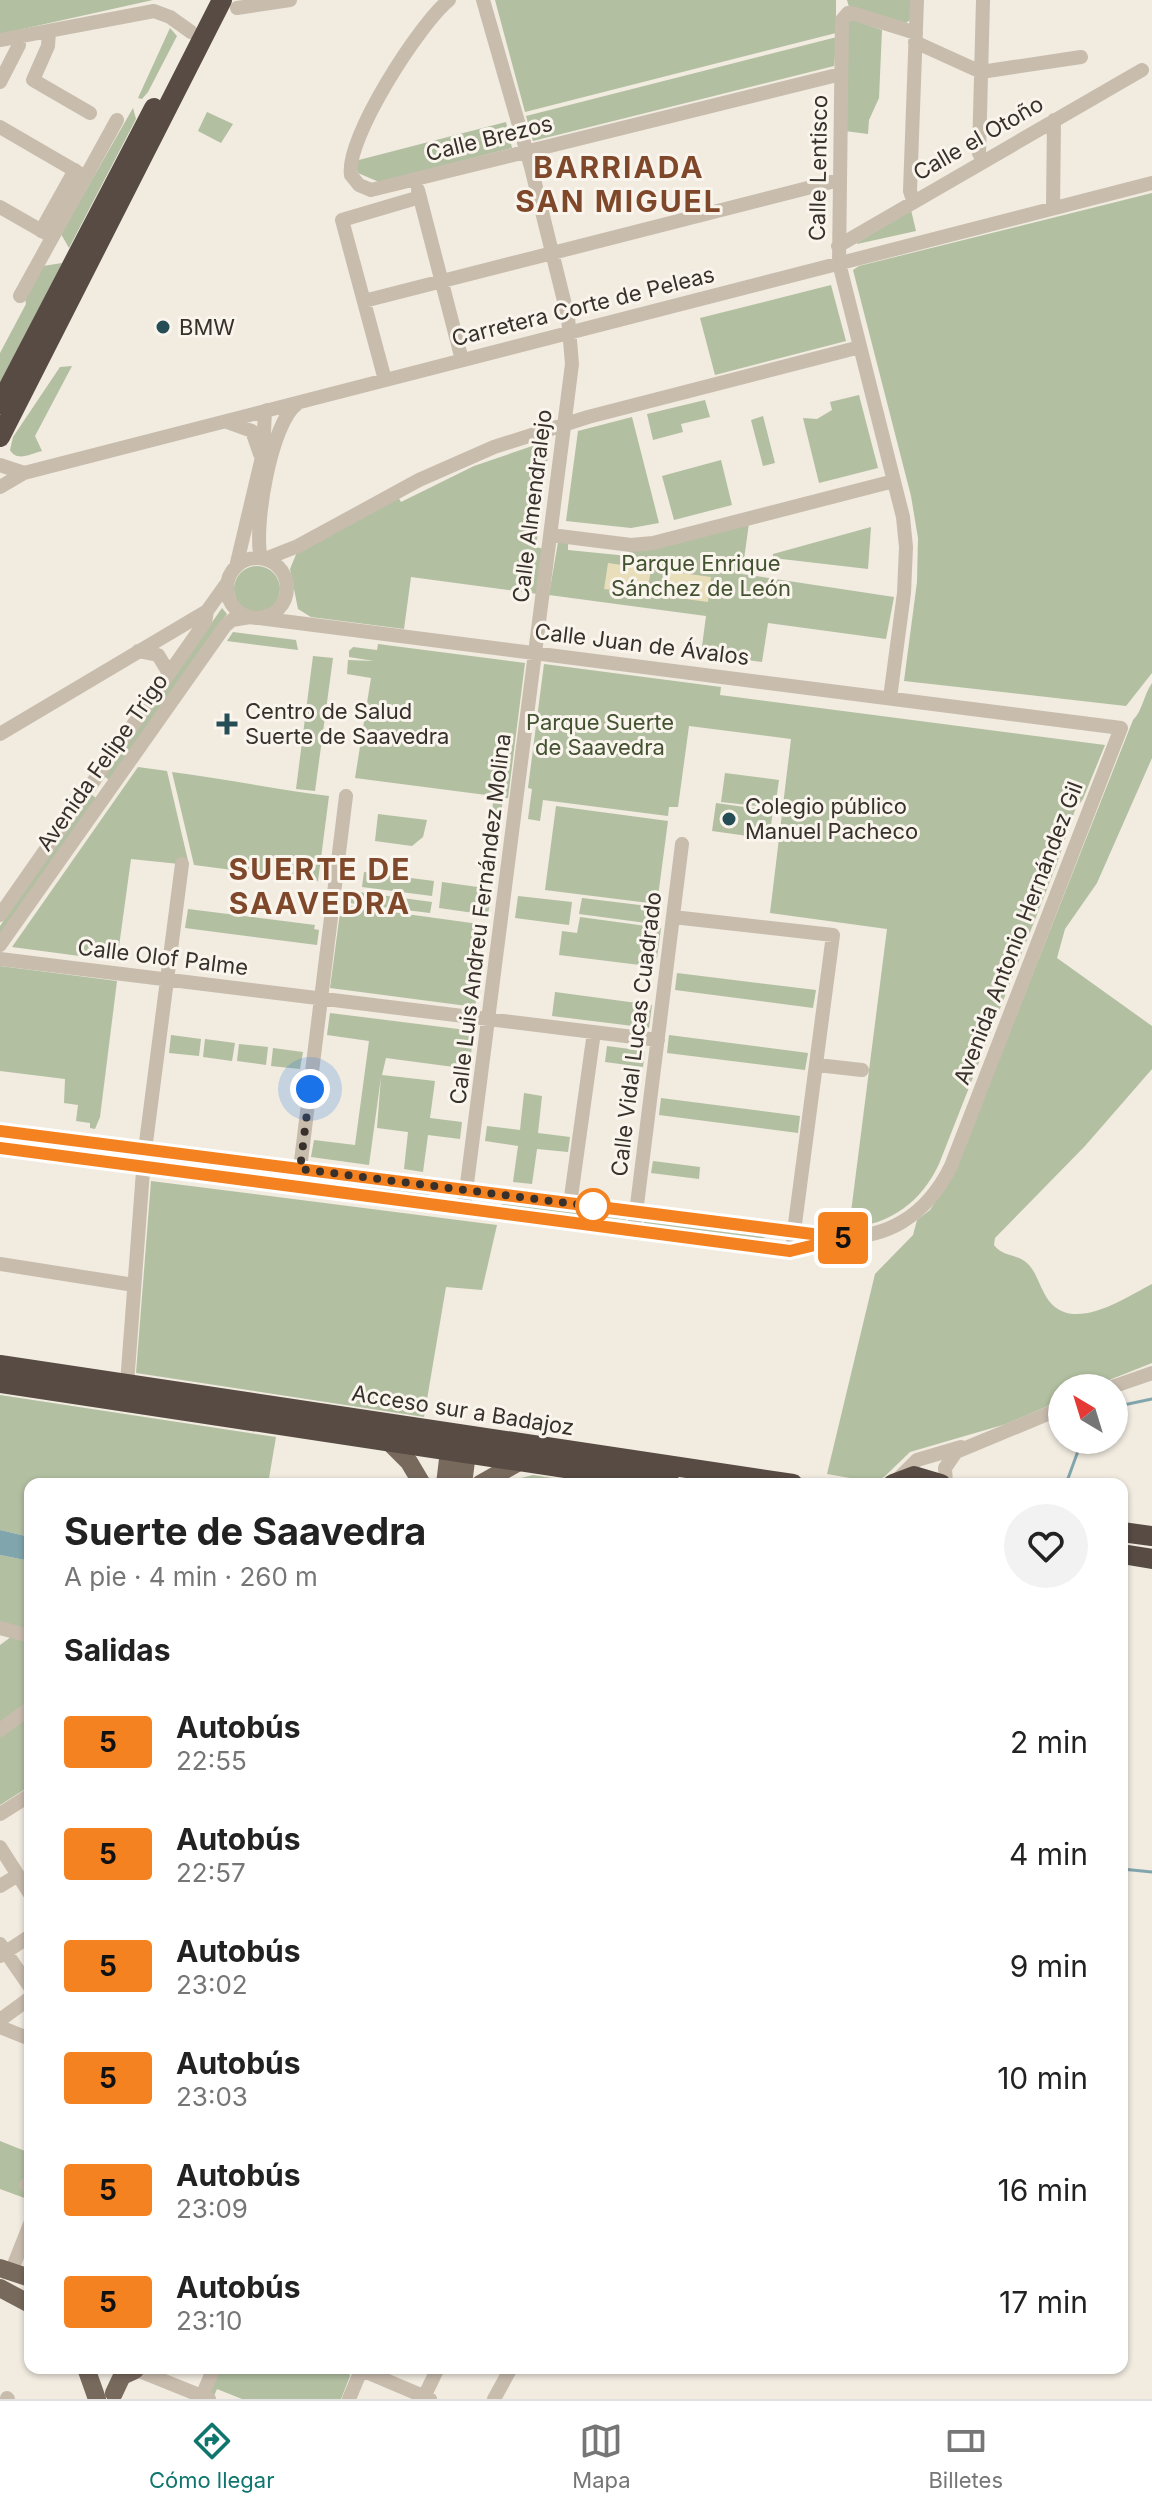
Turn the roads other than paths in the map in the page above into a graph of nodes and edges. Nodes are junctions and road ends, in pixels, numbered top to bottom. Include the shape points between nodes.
1 (206, 0) edge
2 (290, 0) edge
3 (449, 0) edge
4 (483, 0) edge
5 (917, 0) edge
6 (983, 0) edge
7 (161, 4) edge
8 (229, 4) edge
9 (49, 32) junction
10 (191, 32) junction
11 (18, 37) junction
12 (916, 37) junction
13 (0, 40) edge
14 (1081, 57) dead end
15 (1142, 70) dead end
16 (981, 72) junction
17 (841, 74) junction
18 (0, 82) edge
19 (90, 113) dead end
20 (117, 120) dead end
21 (1054, 120) junction
22 (0, 127) edge
23 (526, 151) junction
24 (983, 161) junction
25 (81, 174) junction
26 (415, 179) junction
27 (839, 180) junction
28 (1152, 183) edge
29 (420, 197) junction
30 (913, 200) junction
31 (0, 207) edge
32 (1053, 208) junction
33 (47, 234) junction
34 (838, 246) junction
35 (551, 253) junction
36 (839, 263) junction
37 (442, 280) junction
38 (20, 296) dead end
39 (364, 301) junction
40 (603, 321) junction
41 (574, 330) junction
42 (537, 341) junction
43 (860, 347) junction
44 (575, 357) junction
45 (462, 360) junction
46 (385, 380) junction
47 (302, 401) junction
48 (0, 404) edge
49 (268, 410) junction
50 (223, 422) junction
51 (565, 423) junction
52 (0, 437) edge
53 (265, 463) junction
54 (7, 466) edge
55 (894, 481) junction
56 (0, 486) edge
57 (551, 535) junction
58 (298, 546) junction
59 (263, 559) junction
60 (236, 567) junction
61 (285, 578) junction
62 (227, 583) junction
63 (286, 596) junction
64 (207, 611) junction
65 (254, 618) junction
66 (308, 623) junction
67 (137, 651) junction
68 (536, 652) junction
69 (169, 673) junction
70 (890, 698) junction
71 (971, 708) joint
72 (0, 734) edge
73 (93, 782) junction
74 (108, 792) junction
75 (346, 796) dead end
76 (682, 844) dead end
77 (182, 864) dead end
78 (0, 915) edge
79 (673, 917) junction
80 (0, 945) edge
81 (0, 959) edge
82 (167, 979) junction
83 (321, 999) junction
84 (489, 1019) junction
85 (594, 1032) junction
86 (658, 1040) junction
87 (817, 1065) junction
88 (862, 1070) dead end
89 (0, 1131) edge
90 (0, 1148) edge
91 (144, 1158) junction
92 (299, 1178) junction
93 (465, 1199) junction
94 (570, 1204) junction
95 (636, 1212) junction
96 (634, 1230) junction
97 (793, 1241) junction
98 (0, 1264) edge
99 (134, 1285) junction
100 (0, 1365) edge
101 (1152, 1373) edge
102 (1128, 1381) edge
103 (0, 1383) edge
104 (127, 1393) junction
105 (1048, 1414) edge
106 (388, 1441) junction
107 (459, 1443) junction
108 (977, 1443) junction
109 (521, 1461) junction
110 (418, 1478) edge
111 (447, 1478) edge
112 (462, 1478) edge
113 (491, 1478) edge
114 (632, 1478) edge
115 (744, 1478) edge
116 (899, 1478) edge
117 (945, 1478) edge
118 (1128, 1533) edge
119 (1152, 1536) edge
120 (1128, 1555) edge
121 (1152, 1559) edge
122 (3, 1631) edge
123 (24, 1635) edge
124 (24, 1712) edge
125 (0, 1730) edge
126 (24, 1799) edge
127 (0, 1814) edge
128 (0, 1847) edge
129 (18, 1875) junction
130 (24, 1884) edge
131 (0, 1886) edge
132 (24, 1939) edge
133 (2, 1951) edge
134 (24, 1979) edge
135 (24, 2002) edge
136 (0, 2020) edge
137 (0, 2027) edge
138 (24, 2037) edge
139 (24, 2251) edge
140 (19, 2274) edge
141 (0, 2288) edge
142 (24, 2301) edge
143 (91, 2374) edge
144 (110, 2374) edge
145 (125, 2374) edge
146 (146, 2374) edge
147 (212, 2374) edge
148 (358, 2374) edge
149 (371, 2374) edge
150 (436, 2374) edge
151 (508, 2374) edge
152 (109, 2397) edge
153 (205, 2398) edge
154 (426, 2398) edge
155 (349, 2399) edge
156 (494, 2399) edge

1 - 10 highway
2 - 8 street
3 - 26 street, Calle Brezos via 393,69 351,158 351,175 365,189
4 - 23 street, Calle Almendralejo
5 - 12 street
6 - 16 street
7 - 9 street
7 - 10 street
8 - 52 highway
9 - 11 street
9 - 19 street via 33,80
10 - 48 highway
11 - 13 street
11 - 18 street
12 - 16 street
12 - 17 street, Calle Lentisco via 845,17
12 - 30 street
14 - 16 street
15 - 21 street, Calle el Otoño
16 - 24 street
17 - 23 street, Calle Brezos
17 - 27 street, Calle Lentisco
20 - 25 street
21 - 24 street, Calle el Otoño
21 - 32 street
22 - 25 street
23 - 26 street, Calle Brezos
23 - 35 street, Calle Almendralejo
24 - 30 street, Calle el Otoño
25 - 33 street
26 - 29 street
27 - 34 street, Calle Lentisco
27 - 35 street
28 - 32 street, Carretera Corte de Peleas
29 - 37 street
29 - 39 street via 342,220
30 - 34 street, Calle el Otoño
31 - 33 street
32 - 36 street, Carretera Corte de Peleas
33 - 38 street
34 - 36 street, Calle Lentisco
35 - 37 street
35 - 41 street, Calle Almendralejo
36 - 40 street, Carretera Corte de Peleas
36 - 43 street, Calle Lentisco
37 - 39 street
37 - 45 street
39 - 46 street
40 - 41 street, Carretera Corte de Peleas
40 - 44 street via 584,336
41 - 42 street, Carretera Corte de Peleas
41 - 44 street, Calle Almendralejo
42 - 44 street
42 - 45 street, Carretera Corte de Peleas
43 - 51 street
43 - 55 street, Calle Lentisco
44 - 51 street, Calle Almendralejo
45 - 46 street, Carretera Corte de Peleas
46 - 47 street, Carretera Corte de Peleas
47 - 49 street, Carretera Corte de Peleas
47 - 53 street via 281,425
49 - 50 street, Carretera Corte de Peleas
49 - 53 street
50 - 53 street via 252,431
50 - 54 street, Carretera Corte de Peleas
51 - 57 street, Calle Almendralejo
51 - 58 street via 447,466
53 - 59 street via 258,531
53 - 60 street
54 - 56 street, Carretera Corte de Peleas
54 - 56 street, Carretera Corte de Peleas
55 - 57 street via 653,543
55 - 70 street, Calle Lentisco via 906,547
57 - 68 street, Calle Almendralejo
58 - 59 street
58 - 61 street via 286,561
59 - 60 street
59 - 61 street via 274,563
60 - 62 street
61 - 63 street
62 - 64 street, Avenida Felipe Trigo
62 - 65 street via 235,608
63 - 65 street via 276,611
63 - 66 street
64 - 67 street
64 - 69 street, Avenida Felipe Trigo via 205,622
65 - 66 street, Calle Juan de Ávalos
65 - 74 street, Avenida Felipe Trigo via 225,626
66 - 68 street, Calle Juan de Ávalos
67 - 69 street via 158,655
67 - 72 street
68 - 70 street, Calle Juan de Ávalos
68 - 84 street, Calle Luis Andreu Fernández Molina
69 - 73 street, Avenida Felipe Trigo
70 - 71 street, Calle Juan de Ávalos
71 - 97 street, Avenida Antonio Hernández Gil via 1121,728 944,1180 925,1206 883,1232
73 - 74 street
73 - 78 street, Avenida Felipe Trigo
74 - 80 street, Avenida Felipe Trigo
75 - 83 street
76 - 79 street, Calle Vidal Lucas Cuadrado
77 - 82 street
79 - 86 street, Calle Vidal Lucas Cuadrado
79 - 87 street via 833,935
81 - 82 street, Calle Olof Palme
82 - 83 street, Calle Olof Palme
82 - 91 street
83 - 84 street, Calle Olof Palme
83 - 92 street
84 - 85 street, Calle Olof Palme
84 - 93 street, Calle Luis Andreu Fernández Molina
85 - 86 street, Calle Olof Palme
85 - 94 street
86 - 95 street, Calle Vidal Lucas Cuadrado
87 - 88 street
87 - 97 street
89 - 91 street, Avenida Antonio Hernández Gil
90 - 91 street, Avenida Antonio Hernández Gil via 102,1161
91 - 92 street, Avenida Antonio Hernández Gil via 264,1182
91 - 92 street, Avenida Antonio Hernández Gil via 182,1154
91 - 99 street
92 - 93 street, Avenida Antonio Hernández Gil via 337,1175
92 - 93 street, Avenida Antonio Hernández Gil via 424,1202
93 - 94 street, Avenida Antonio Hernández Gil via 513,1197
93 - 96 street, Avenida Antonio Hernández Gil
94 - 95 street, Avenida Antonio Hernández Gil
95 - 96 street, Calle Vidal Lucas Cuadrado
95 - 97 street, Avenida Antonio Hernández Gil
96 - 97 street, Avenida Antonio Hernández Gil via 752,1245
98 - 99 street
99 - 104 street
100 - 104 highway
101 - 102 street
103 - 104 highway
104 - 106 highway, Acceso sur a Badajoz
104 - 107 highway, Acceso sur a Badajoz
105 - 108 street
106 - 107 highway, Acceso sur a Badajoz
106 - 110 main road
107 - 109 highway, Acceso sur a Badajoz
107 - 111 main road
107 - 112 main road
107 - 115 highway, Acceso sur a Badajoz
108 - 116 street via 917,1460
108 - 117 street via 948,1459
109 - 113 main road
109 - 114 highway, Acceso sur a Badajoz
118 - 119 highway
120 - 121 highway
122 - 123 street
124 - 125 street
126 - 127 street
128 - 129 street
129 - 130 street
129 - 131 street
132 - 133 street
133 - 134 street
135 - 136 street
137 - 138 street
139 - 140 street
141 - 142 main road
143 - 152 main road
144 - 152 main road
145 - 152 main road
146 - 153 street
147 - 153 street
148 - 155 street
149 - 154 street
150 - 154 street
151 - 156 street

